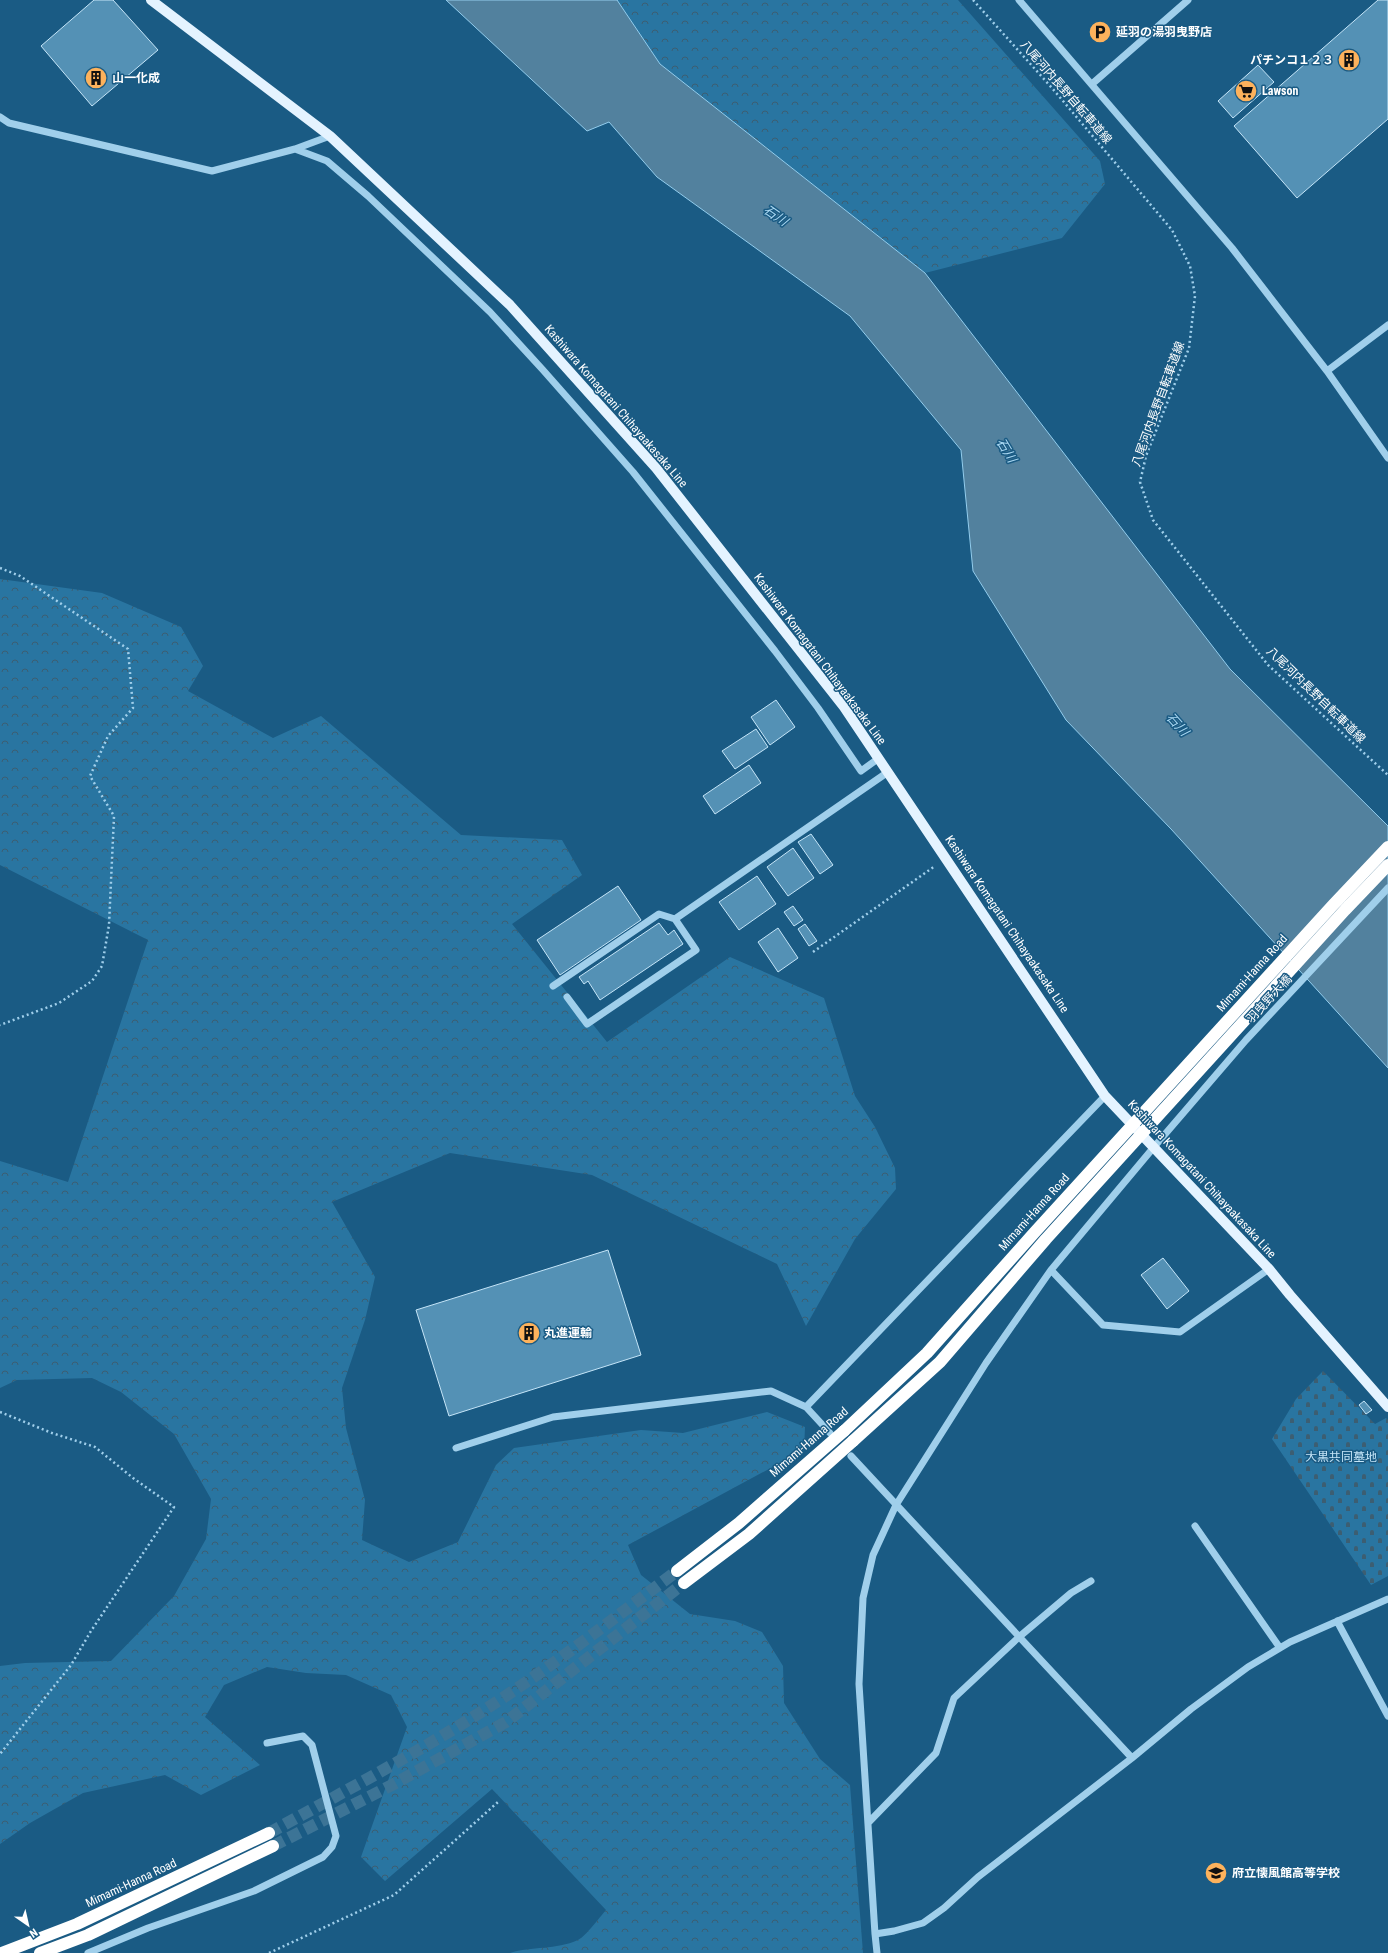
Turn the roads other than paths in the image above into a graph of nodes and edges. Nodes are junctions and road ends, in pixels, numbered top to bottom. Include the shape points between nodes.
1 (151, 0) edge
2 (1019, 0) edge
3 (1188, 0) edge
4 (1092, 84) junction
5 (0, 117) edge
6 (330, 136) junction
7 (295, 148) junction
8 (1388, 325) edge
9 (1327, 371) junction
10 (1388, 458) edge
11 (879, 758) junction
12 (888, 772) junction
13 (1388, 847) edge
14 (1388, 865) edge
15 (1388, 888) edge
16 (675, 919) junction
17 (553, 986) dead end
18 (568, 997) dead end
19 (1105, 1096) junction
20 (1154, 1148) junction
21 (1270, 1269) junction
22 (1051, 1270) junction
23 (806, 1407) junction
24 (1388, 1407) edge
25 (830, 1433) dead end
26 (456, 1448) dead end
27 (851, 1456) dead end
28 (896, 1505) junction
29 (1195, 1526) dead end
30 (677, 1571) tunnel mouth
31 (1091, 1581) dead end
32 (684, 1583) tunnel mouth
33 (1388, 1598) edge
34 (1337, 1620) junction
35 (1019, 1637) junction
36 (1280, 1648) junction
37 (1388, 1716) edge
38 (267, 1743) dead end
39 (1132, 1758) junction
40 (868, 1823) junction
41 (269, 1833) tunnel mouth
42 (274, 1846) tunnel mouth
43 (875, 1934) junction
44 (2, 1953) edge
45 (40, 1953) edge
46 (88, 1953) edge
47 (877, 1953) edge

1 - 6 main road, Kashiwara Komagatani Chihayaakasaka Line
2 - 4 street
3 - 4 street
4 - 9 street via 1232,248
5 - 7 street via 9,123 212,171
6 - 7 street
6 - 11 main road, Kashiwara Komagatani Chihayaakasaka Line via 510,305 656,468 844,707
7 - 11 street via 327,161 412,237 490,312 642,484 776,651 861,771
8 - 9 street
9 - 10 street
11 - 12 main road, Kashiwara Komagatani Chihayaakasaka Line
12 - 16 street
12 - 19 main road, Kashiwara Komagatani Chihayaakasaka Line
13 - 30 highway, Mimami-Hanna Road, bridge via 927,1353 844,1431 739,1522
14 - 32 highway, bridge via 1052,1234 940,1362 749,1534
15 - 20 street, 羽曳野大橋 via 1246,1040
16 - 17 street via 659,914
16 - 18 street via 696,950 587,1024
19 - 20 main road, Kashiwara Komagatani Chihayaakasaka Line
19 - 23 street
20 - 21 main road, Kashiwara Komagatani Chihayaakasaka Line
20 - 22 street, 羽曳野大橋
21 - 22 street via 1180,1332 1103,1325
21 - 24 main road, Kashiwara Komagatani Chihayaakasaka Line
22 - 28 street, 羽曳野大橋 via 986,1363
23 - 25 street
23 - 26 street via 771,1391 553,1417
27 - 28 street
28 - 35 street
28 - 40 street, 羽曳野大橋 via 873,1555 863,1598 859,1684
29 - 36 street
31 - 35 street via 1071,1593
33 - 34 street
34 - 36 street
34 - 37 street
35 - 39 street
35 - 40 street via 954,1698 936,1753
36 - 39 street via 1248,1667 1198,1704
38 - 46 street via 302,1736 312,1745 336,1836 332,1847 323,1857 254,1891 148,1928
39 - 43 street via 923,1923
40 - 43 street, 羽曳野大橋
41 - 44 highway, Mimami-Hanna Road via 77,1924
42 - 45 highway via 88,1935
43 - 47 street, 羽曳野大橋

